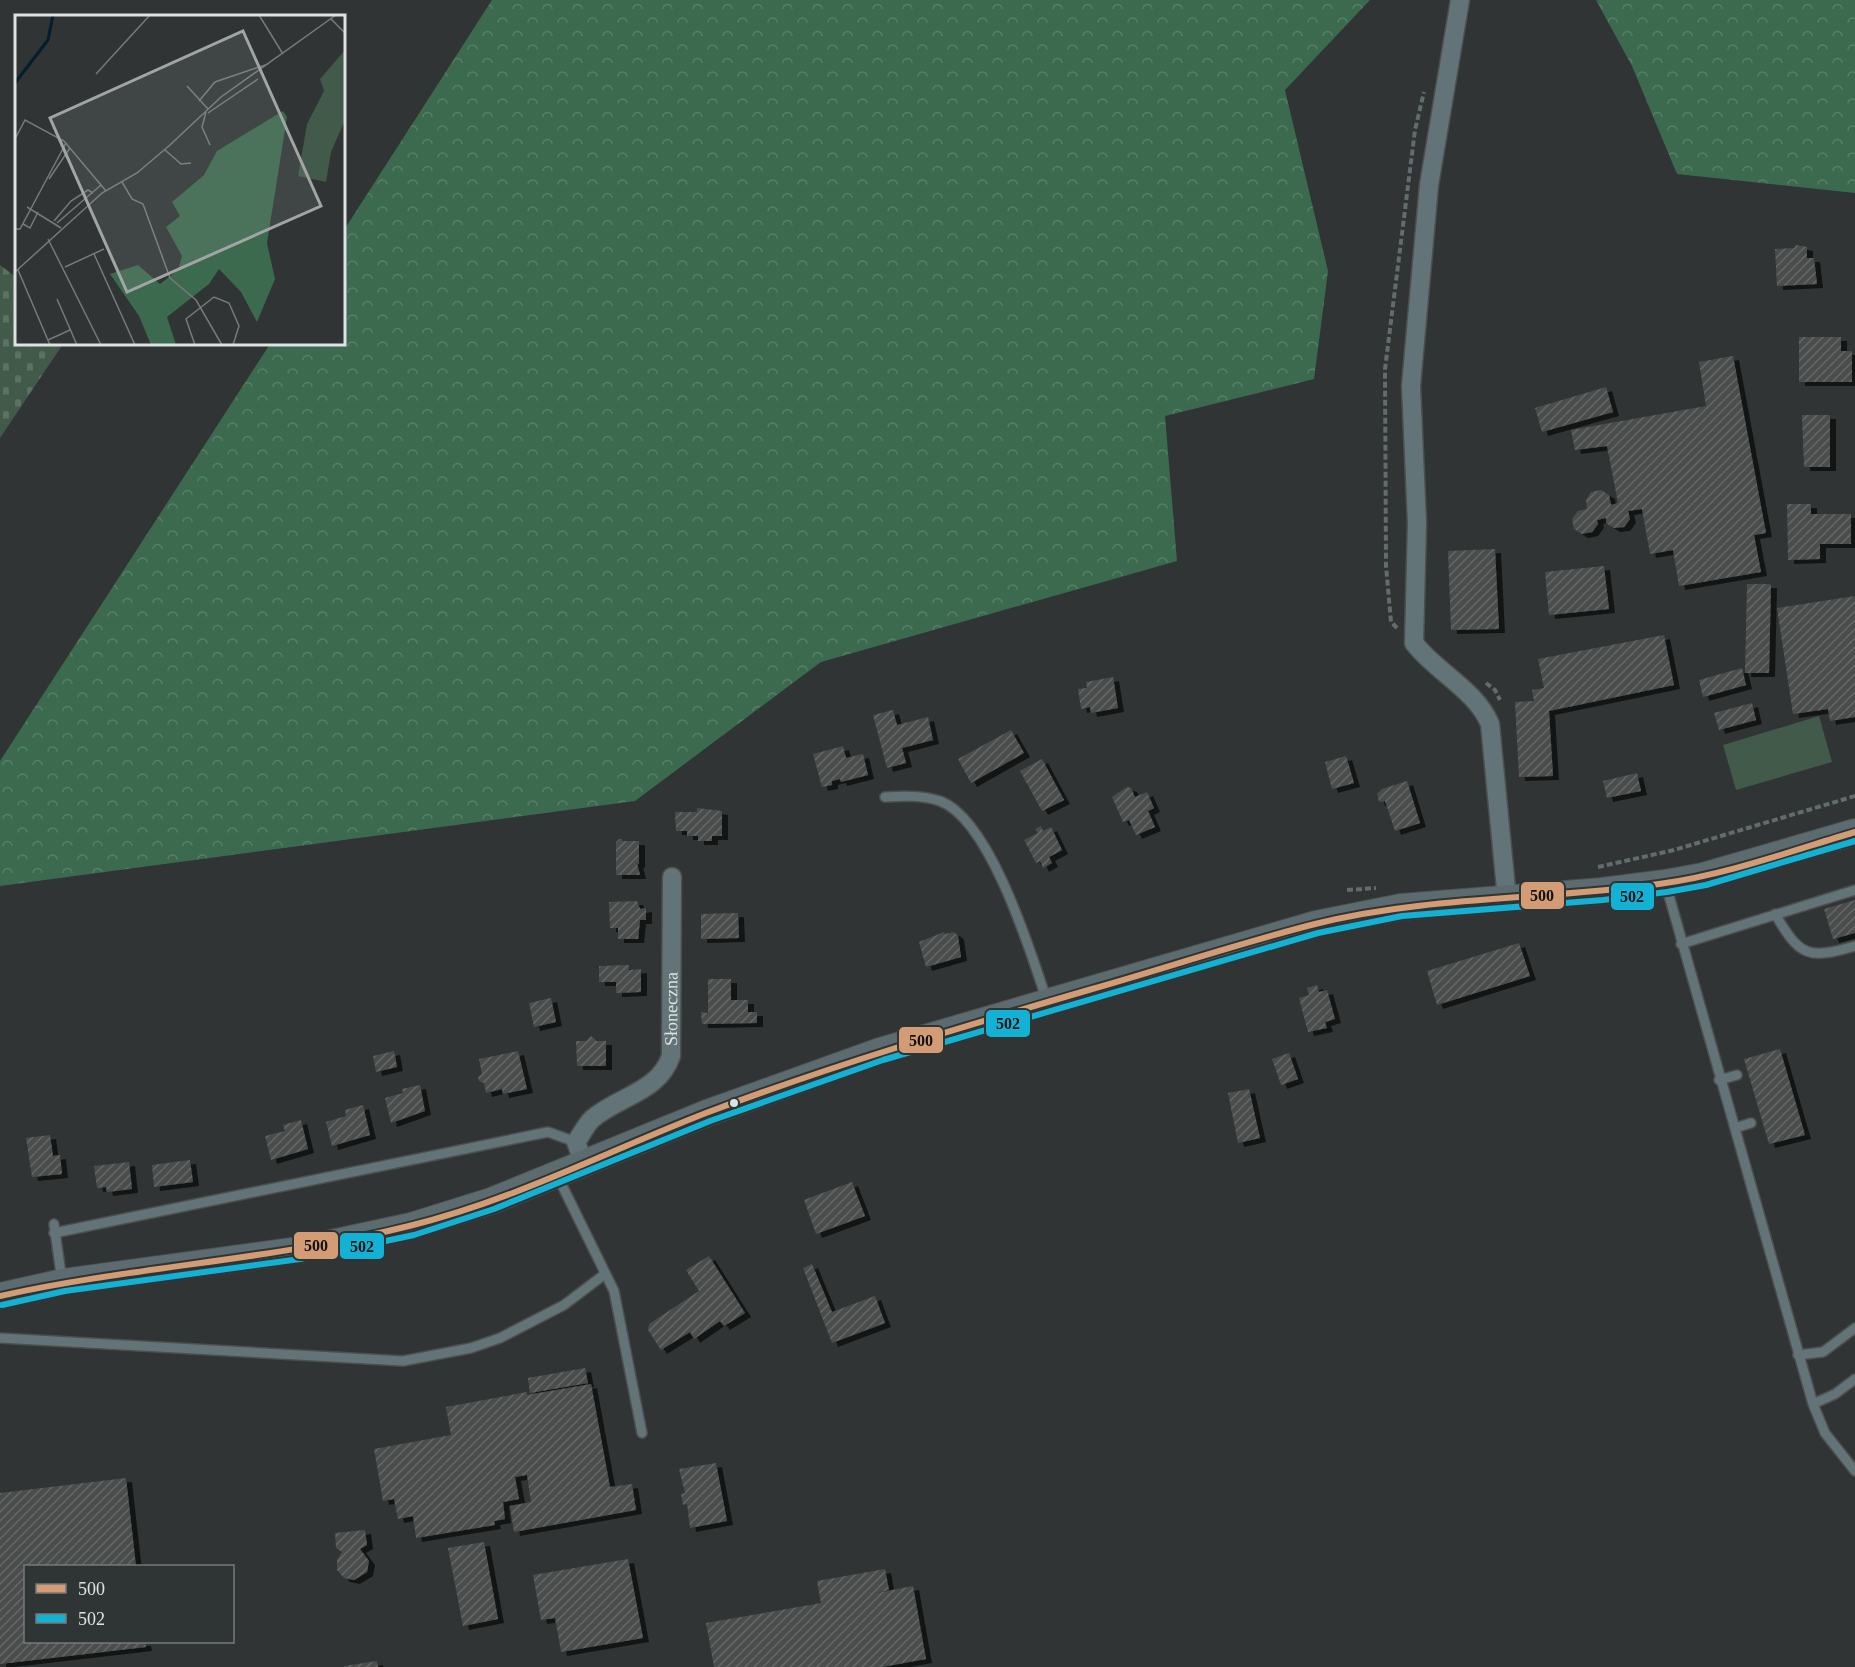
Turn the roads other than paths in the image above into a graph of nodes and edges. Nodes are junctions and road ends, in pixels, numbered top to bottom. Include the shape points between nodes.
1 (1460, 0) edge
2 (885, 797) dead end
3 (1855, 832) edge
4 (672, 877) dead end
5 (1665, 883) junction
6 (1855, 890) edge
7 (1507, 899) junction
8 (1775, 914) junction
9 (1681, 944) junction
10 (1855, 946) edge
11 (1047, 1000) junction
12 (1737, 1075) dead end
13 (1719, 1080) junction
14 (1751, 1123) dead end
15 (1735, 1128) junction
16 (580, 1153) junction
17 (557, 1175) junction
18 (604, 1274) junction
19 (63, 1282) junction
20 (0, 1296) edge
21 (1855, 1328) edge
22 (0, 1338) edge
23 (1798, 1355) junction
24 (1855, 1379) edge
25 (1813, 1404) junction
26 (642, 1433) dead end
27 (1855, 1471) edge

1 - 7 street via 1429,185 1411,386 1417,534 1414,643 1476,701 1490,724
2 - 11 lane via 941,802 972,829 1009,891
3 - 5 street via 1703,876
4 - 16 street, Słoneczna via 672,1045 668,1066 655,1082 592,1119
5 - 7 street
5 - 9 lane
6 - 8 lane
7 - 11 street via 1351,916
8 - 9 lane
8 - 10 lane via 1791,943 1807,953 1829,954
9 - 13 lane
11 - 16 street via 841,1064 707,1113
12 - 13 lane
13 - 15 lane
14 - 15 lane
15 - 23 lane
16 - 17 street
16 - 19 lane via 548,1132 54,1229
17 - 18 lane
17 - 19 street via 446,1216 355,1239
18 - 22 lane via 564,1305 500,1338 471,1348 403,1361
18 - 26 lane via 614,1291
19 - 20 street
21 - 23 lane via 1823,1352
23 - 25 lane
24 - 25 lane
25 - 27 lane via 1826,1433

